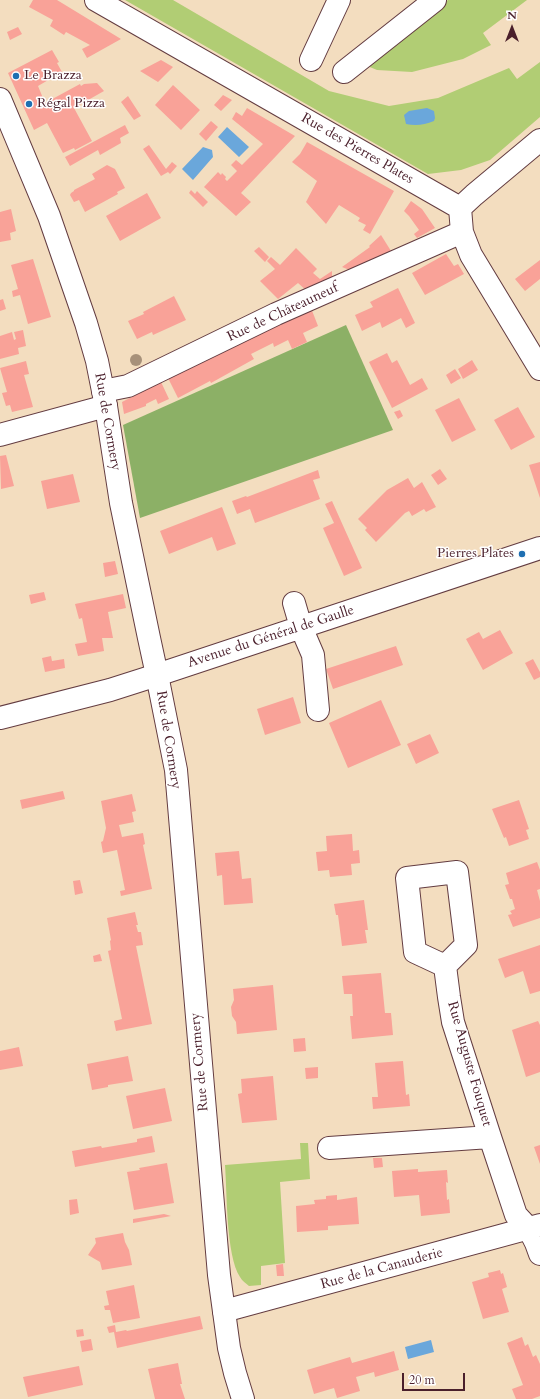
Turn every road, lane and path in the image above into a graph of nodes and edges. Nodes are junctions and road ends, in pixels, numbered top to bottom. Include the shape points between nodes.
1 (96, 0) edge
2 (339, 0) edge
3 (435, 0) edge
4 (311, 60) dead end
5 (344, 72) dead end
6 (0, 99) edge
7 (540, 140) edge
8 (460, 208) junction
9 (462, 232) junction
10 (540, 369) edge
11 (104, 398) junction
12 (0, 435) edge
13 (540, 548) edge
14 (294, 603) dead end
15 (302, 627) junction
16 (158, 675) junction
17 (318, 710) dead end
18 (0, 718) edge
19 (445, 966) dead end
20 (490, 1137) junction
21 (329, 1148) dead end
22 (534, 1227) edge
23 (540, 1254) edge
24 (224, 1311) junction
25 (243, 1399) edge

1 - 8 street, Rue des Pierres Plates
2 - 4 street
3 - 5 street
6 - 11 street, Rue de Cormery via 63,255 86,323
7 - 8 street
8 - 9 street
9 - 10 street via 472,255
9 - 11 street, Rue de Châteauneuf via 276,314
11 - 12 street, Rue de Châteauneuf
11 - 16 street, Rue de Cormery via 121,503
13 - 15 street, Avenue du Général de Gaulle
14 - 15 street
15 - 16 street, Avenue du Général de Gaulle
15 - 17 street via 313,655
16 - 18 street, Avenue du Général de Gaulle
16 - 24 street, Rue de Cormery via 176,770
19 - 20 street, Rue Auguste Fouquet via 453,1022
20 - 21 street, Rue Auguste Fouquet
20 - 22 street, Rue Auguste Fouquet via 516,1215
22 - 23 street, Rue Auguste Fouquet
22 - 24 street, Rue de la Canauderie
24 - 25 street, Rue de Cormery via 229,1348

